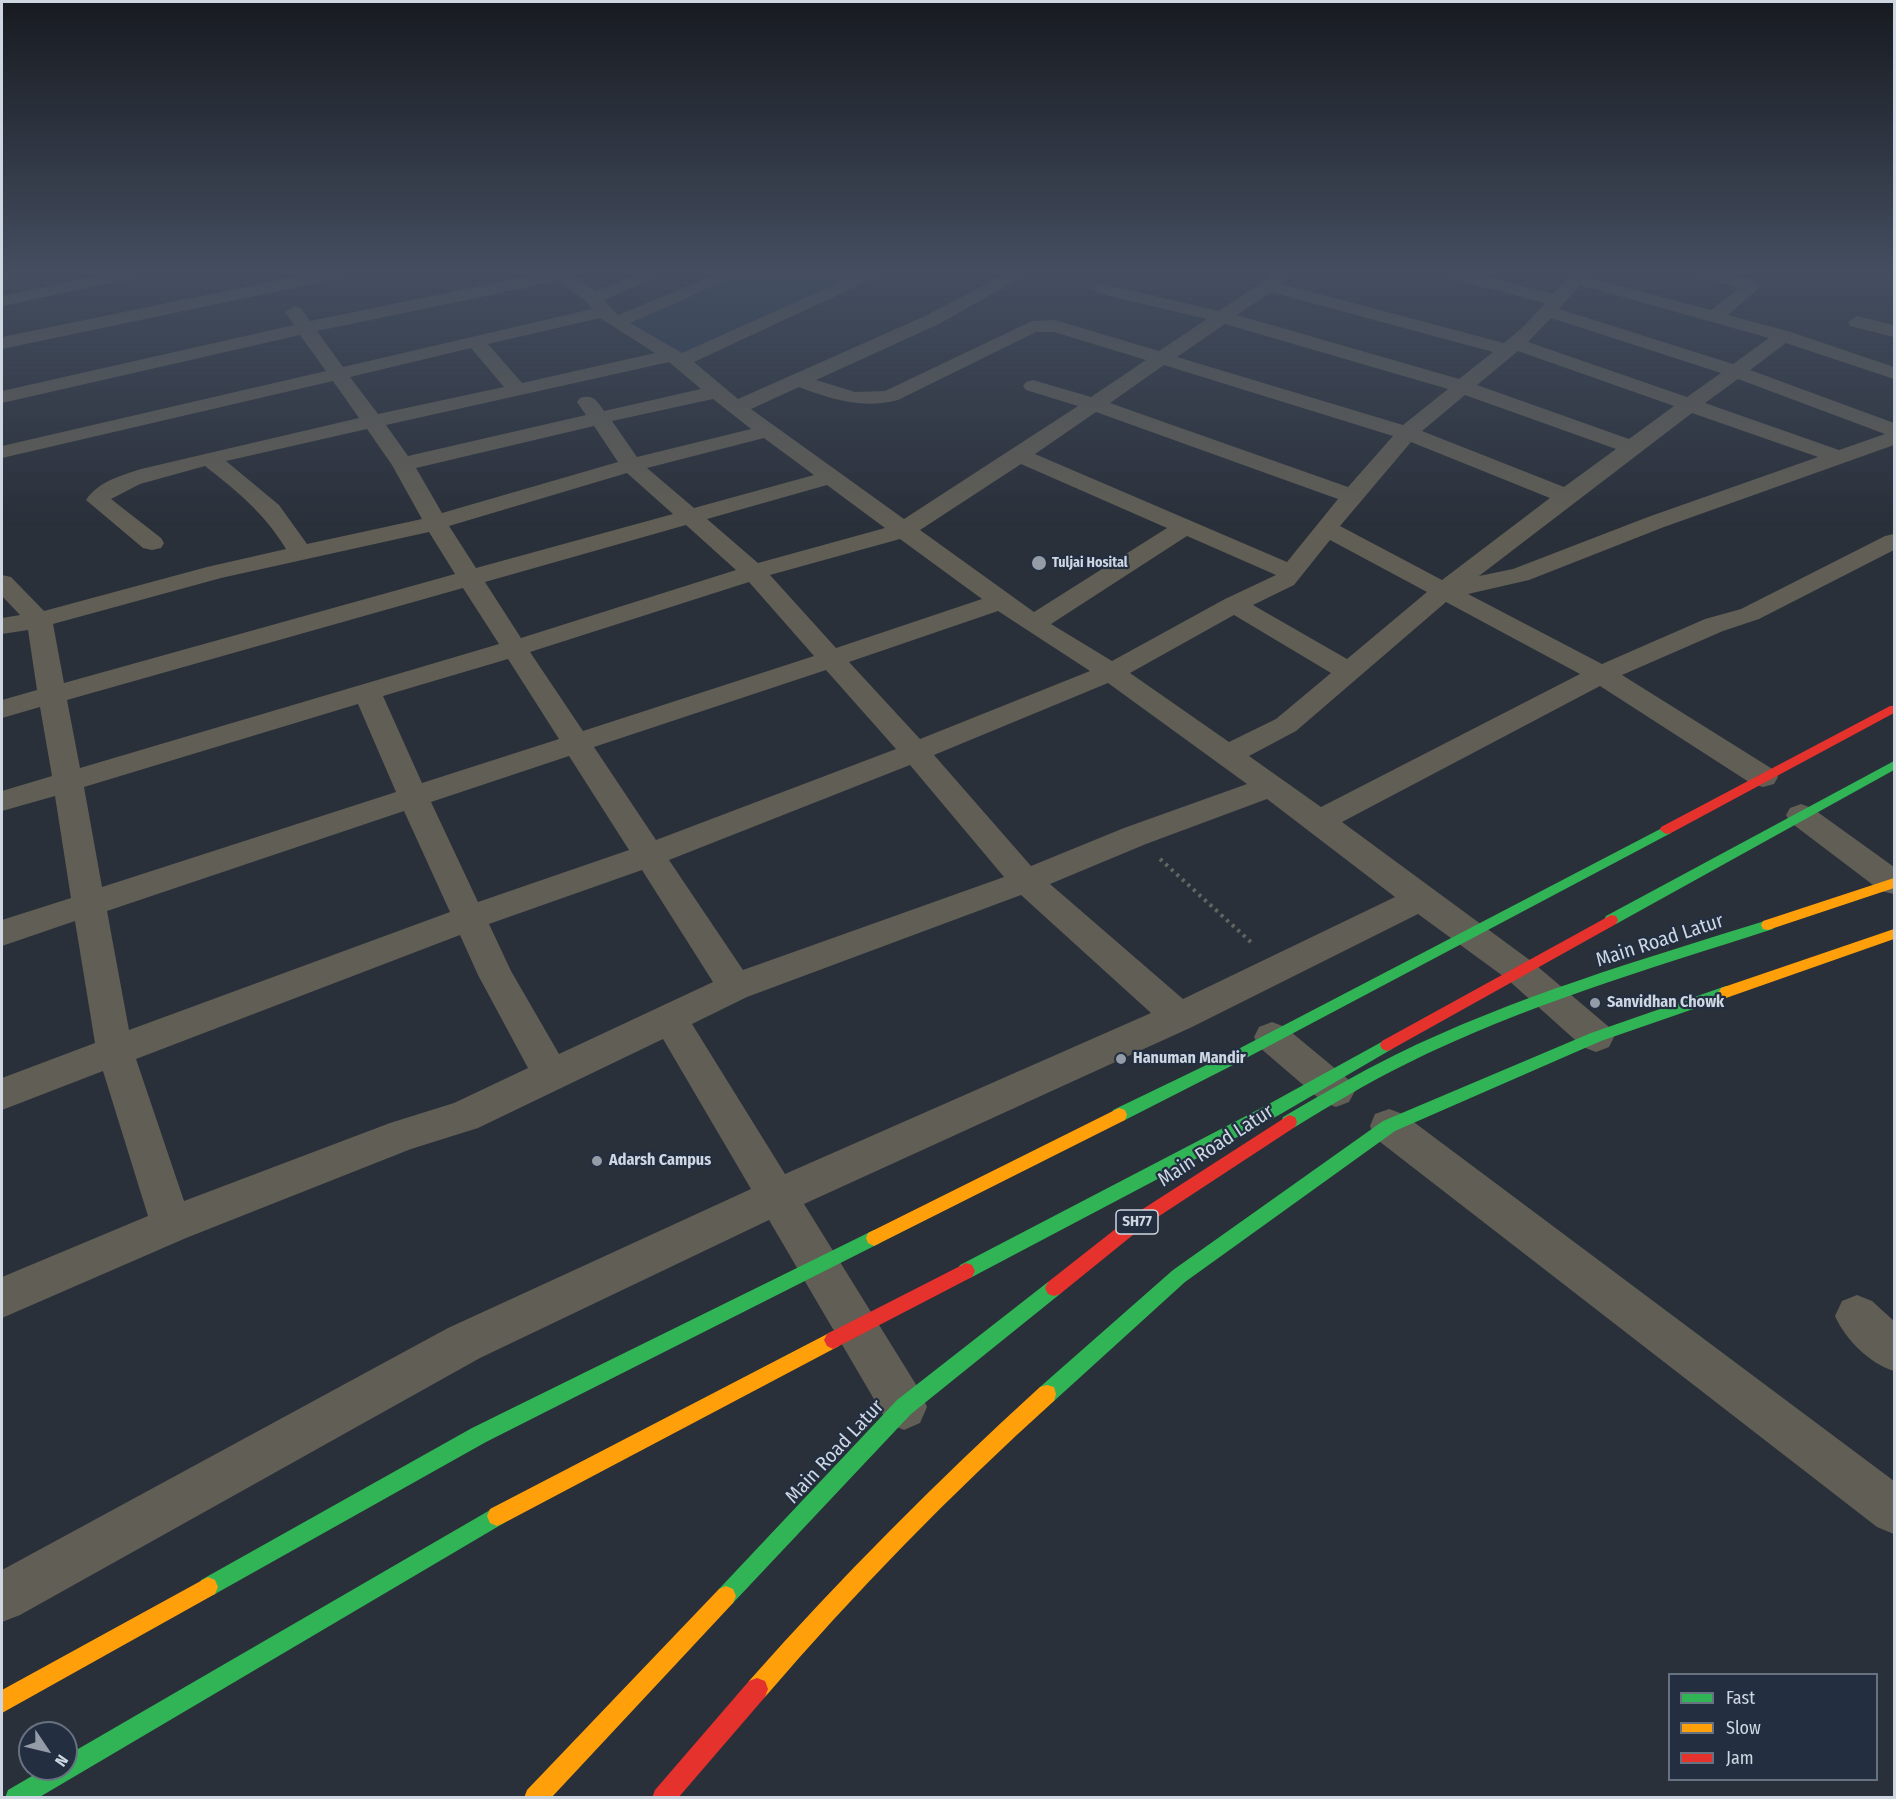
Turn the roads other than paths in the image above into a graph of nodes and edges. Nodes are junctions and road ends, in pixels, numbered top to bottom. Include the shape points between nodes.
1 (178, 357) edge
2 (326, 357) edge
3 (407, 357) edge
4 (489, 357) edge
5 (849, 357) edge
6 (970, 357) edge
7 (1162, 357) joint
8 (1360, 357) edge
9 (1500, 357) edge
10 (1544, 357) edge
11 (1697, 357) edge
12 (1754, 357) edge
13 (1846, 357) edge
14 (677, 358) joint
15 (1735, 370) junction
16 (338, 373) junction
17 (1894, 373) edge
18 (568, 378) junction
19 (798, 380) junction
20 (1033, 386) dead end
21 (1463, 387) junction
22 (517, 390) junction
23 (2, 397) edge
24 (726, 400) junction
25 (1690, 403) junction
26 (1093, 404) junction
27 (599, 418) junction
28 (372, 421) junction
29 (1894, 430) edge
30 (767, 431) junction
31 (1407, 433) junction
32 (1894, 438) edge
33 (1632, 447) junction
34 (2, 452) edge
35 (1019, 455) junction
36 (1838, 457) junction
37 (209, 458) junction
38 (403, 464) junction
39 (631, 465) junction
40 (831, 477) junction
41 (1352, 496) junction
42 (1568, 497) junction
43 (689, 516) junction
44 (435, 523) junction
45 (1185, 527) junction
46 (1326, 528) junction
47 (904, 530) junction
48 (1894, 541) edge
49 (152, 543) dead end
50 (300, 552) junction
51 (754, 572) junction
52 (1292, 573) junction
53 (469, 578) junction
54 (2, 582) edge
55 (1444, 591) junction
56 (1002, 601) junction
57 (1234, 604) junction
58 (39, 620) junction
59 (1033, 624) junction
60 (2, 626) edge
61 (515, 648) junction
62 (831, 659) junction
63 (1111, 672) junction
64 (1348, 672) junction
65 (1601, 674) junction
66 (367, 691) junction
67 (53, 694) junction
68 (2, 709) edge
69 (1894, 709) edge
70 (576, 744) junction
71 (915, 752) junction
72 (1226, 756) junction
73 (1894, 765) edge
74 (1763, 777) junction
75 (69, 780) junction
76 (1268, 787) junction
77 (414, 798) junction
78 (2, 801) edge
79 (1801, 815) junction
80 (1319, 822) junction
81 (648, 854) junction
82 (1026, 881) junction
83 (1894, 883) edge
84 (1420, 899) junction
85 (91, 904) junction
86 (469, 918) junction
87 (2, 933) edge
88 (1468, 933) junction
89 (1894, 934) edge
90 (1518, 970) junction
91 (735, 987) junction
92 (1550, 997) junction
93 (1179, 1017) junction
94 (670, 1019) junction
95 (1272, 1037) junction
96 (1596, 1037) junction
97 (115, 1051) junction
98 (551, 1075) junction
99 (1329, 1086) junction
100 (2, 1094) edge
101 (1389, 1126) junction
102 (778, 1196) junction
103 (171, 1225) junction
104 (820, 1265) junction
105 (2, 1298) edge
106 (1857, 1316) dead end
107 (854, 1328) junction
108 (1894, 1350) edge
109 (904, 1407) junction
110 (1894, 1510) edge
111 (2, 1597) edge
112 (2, 1702) edge
113 (78, 1761) edge
114 (44, 1781) edge
115 (16, 1797) edge
116 (534, 1797) edge
117 (663, 1797) edge

1 - 23 street
2 - 16 street
3 - 16 street
4 - 22 street
5 - 19 street
6 - 19 street via 877,400 852,399
7 - 26 street
7 - 31 street
8 - 21 street
9 - 21 street
10 - 25 street
11 - 15 street
12 - 15 street
13 - 17 street
14 - 18 street
14 - 24 street
15 - 25 street
15 - 29 street
16 - 28 street
16 - 34 street
18 - 22 street
18 - 27 street
19 - 24 street
20 - 26 street
21 - 31 street
21 - 33 street
22 - 28 street
24 - 27 street
24 - 30 street
25 - 33 street
25 - 36 street
26 - 35 street
26 - 41 street
27 - 38 street
27 - 39 street
28 - 37 street
28 - 38 street
30 - 39 street
30 - 40 street
31 - 41 street
31 - 42 street
32 - 36 street
33 - 42 street
35 - 45 street
35 - 47 street
36 - 55 street via 1520,575
37 - 49 street via 122,483 102,493 98,500
37 - 50 street via 264,501 282,521
38 - 44 street
39 - 43 street
39 - 44 street
40 - 43 street
40 - 47 street
41 - 46 street
42 - 55 street
43 - 51 street
43 - 53 street
44 - 50 street
44 - 53 street
45 - 52 street
45 - 59 street
46 - 52 street
46 - 55 street
47 - 51 street
47 - 56 street
48 - 65 street via 1750,614
50 - 58 street
51 - 61 street
51 - 62 street
52 - 57 street
53 - 61 street
53 - 67 street
54 - 58 street
55 - 64 street
55 - 65 street
56 - 59 street
56 - 62 street
57 - 63 street
57 - 64 street
58 - 60 street
58 - 67 street
59 - 63 street
61 - 66 street
61 - 70 street
62 - 70 street
62 - 71 street
63 - 71 street
63 - 72 street
64 - 72 street via 1286,725
65 - 74 street
65 - 80 street
66 - 75 street
66 - 77 street
67 - 68 street
67 - 75 street
69 - 74 street
70 - 77 street
70 - 81 street
71 - 81 street
71 - 82 street
72 - 76 street
73 - 79 street
74 - 88 street
75 - 78 street
75 - 85 street
76 - 80 street
76 - 82 street
77 - 85 street
77 - 86 street
79 - 83 street
79 - 90 street
80 - 84 street
81 - 86 street
81 - 91 street
82 - 91 street
82 - 93 street
83 - 92 street, Main Road Latur / SH77
84 - 88 street
84 - 93 street
85 - 87 street
85 - 97 street
86 - 97 street
86 - 98 street via 495,975
88 - 90 street
88 - 95 street
89 - 96 street
90 - 92 street
90 - 99 street
91 - 94 street
92 - 96 street
92 - 99 street, Main Road Latur / SH77
93 - 102 street
94 - 98 street
94 - 102 street
95 - 99 street
95 - 104 street
96 - 101 street
97 - 100 street
97 - 103 street
98 - 103 street via 464,1116 404,1135
99 - 107 street via 1273,1110
99 - 109 street, Main Road Latur / SH77 via 1138,1221
101 - 110 street
101 - 117 street via 1179,1276 970,1462 793,1647
102 - 104 street
102 - 111 street via 464,1343
103 - 105 street
104 - 107 street
104 - 112 street via 479,1435
106 - 108 street
107 - 109 street
107 - 113 street via 505,1511
109 - 116 street, Main Road Latur / SH77
114 - 115 street

